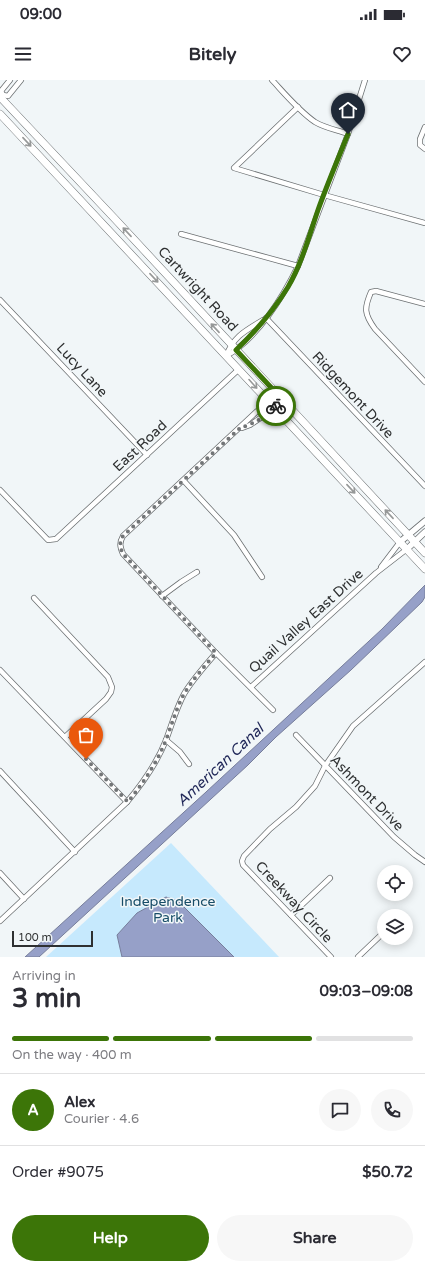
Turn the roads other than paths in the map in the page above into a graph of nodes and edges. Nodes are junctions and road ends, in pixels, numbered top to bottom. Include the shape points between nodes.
1 (10, 80) edge
2 (21, 80) edge
3 (272, 80) edge
4 (365, 80) edge
5 (1, 97) edge
6 (298, 107) junction
7 (0, 114) edge
8 (425, 127) edge
9 (348, 134) junction
10 (425, 149) edge
11 (324, 196) junction
12 (115, 219) junction
13 (425, 223) edge
14 (107, 228) junction
15 (181, 234) dead end
16 (298, 266) junction
17 (0, 300) edge
18 (425, 304) edge
19 (266, 318) junction
20 (230, 344) junction
21 (236, 350) junction
22 (226, 356) junction
23 (239, 369) junction
24 (425, 382) edge
25 (280, 397) junction
26 (268, 401) junction
27 (275, 408) junction
28 (240, 428) junction
29 (147, 455) junction
30 (349, 471) junction
31 (341, 478) junction
32 (184, 481) junction
33 (425, 486) edge
34 (0, 490) edge
35 (425, 521) edge
36 (425, 532) edge
37 (408, 535) junction
38 (400, 542) junction
39 (415, 542) junction
40 (407, 550) junction
41 (425, 553) edge
42 (425, 569) edge
43 (197, 572) dead end
44 (376, 573) junction
45 (262, 577) dead end
46 (162, 596) junction
47 (34, 598) dead end
48 (216, 653) junction
49 (425, 662) edge
50 (0, 670) edge
51 (251, 687) junction
52 (273, 710) dead end
53 (296, 735) dead end
54 (65, 737) junction
55 (166, 740) junction
56 (189, 764) dead end
57 (325, 766) junction
58 (0, 771) edge
59 (128, 802) junction
60 (75, 852) junction
61 (425, 862) edge
62 (0, 873) edge
63 (330, 878) dead end
64 (24, 899) junction
65 (291, 915) junction
66 (0, 921) edge
67 (377, 939) edge
68 (331, 957) edge
69 (358, 957) edge

1 - 5 street via 1,91
2 - 5 street via 8,96
3 - 6 street
4 - 9 street
5 - 12 main road, Cartwright Road
6 - 9 street via 324,126
6 - 11 street via 234,168
7 -> 14 main road, Cartwright Road
8 - 10 street via 420,145
9 - 11 street
11 - 13 street
11 - 16 street
12 - 14 main road
20 -> 12 main road, Cartwright Road
14 -> 22 main road, Cartwright Road
15 - 16 street
16 - 19 street via 277,304
17 - 29 street, Lucy Lane
18 - 24 street via 376,291 371,292 365,305 366,314 375,329
19 - 20 street
19 - 21 street
19 - 33 street, Ridgemont Drive
20 - 21 main road, Cartwright Road
20 - 22 street
21 - 22 street
21 - 25 main road, Cartwright Road
22 - 23 main road, Cartwright Road
23 -> 26 main road, Cartwright Road
23 - 29 street, East Road
25 - 26 street
25 - 27 street
25 - 30 main road, Cartwright Road
26 - 27 main road, Cartwright Road
26 - 28 street
27 - 28 street via 250,425
27 - 31 main road, Cartwright Road
28 - 32 street
29 - 34 street, East Road via 56,539 48,540
30 - 31 main road
37 -> 30 main road, Cartwright Road
31 -> 38 main road, Cartwright Road
32 - 45 street via 234,535
32 - 46 street via 120,541 123,554
35 - 37 street, Quail Valley East Drive
36 - 39 street, Quail Valley East Drive
37 - 38 street, Quail Valley East Drive
37 - 39 main road, Cartwright Road
38 - 40 main road, Cartwright Road
38 - 44 street, Quail Valley East Drive
39 - 40 street, Quail Valley East Drive
39 - 41 main road, Cartwright Road
40 - 42 main road, Cartwright Road
40 - 44 street, Quail Valley East Drive
43 - 46 street
44 - 51 street, Quail Valley East Drive
46 - 48 street
47 - 54 street via 108,677 112,687 106,699
48 - 51 street
48 - 55 street via 184,694
49 - 57 street via 353,726
50 - 54 street
51 - 52 street
53 - 57 street, Ashmont Drive
54 - 59 street
55 - 56 street
55 - 59 street via 156,762
57 - 61 street, Ashmont Drive via 394,837
57 - 65 street, Creekway Circle via 315,786 244,856 242,861
58 - 60 street
59 - 60 street
60 - 64 street
62 - 64 street
63 - 65 street
64 - 66 street
65 - 68 street, Creekway Circle
67 - 69 street

